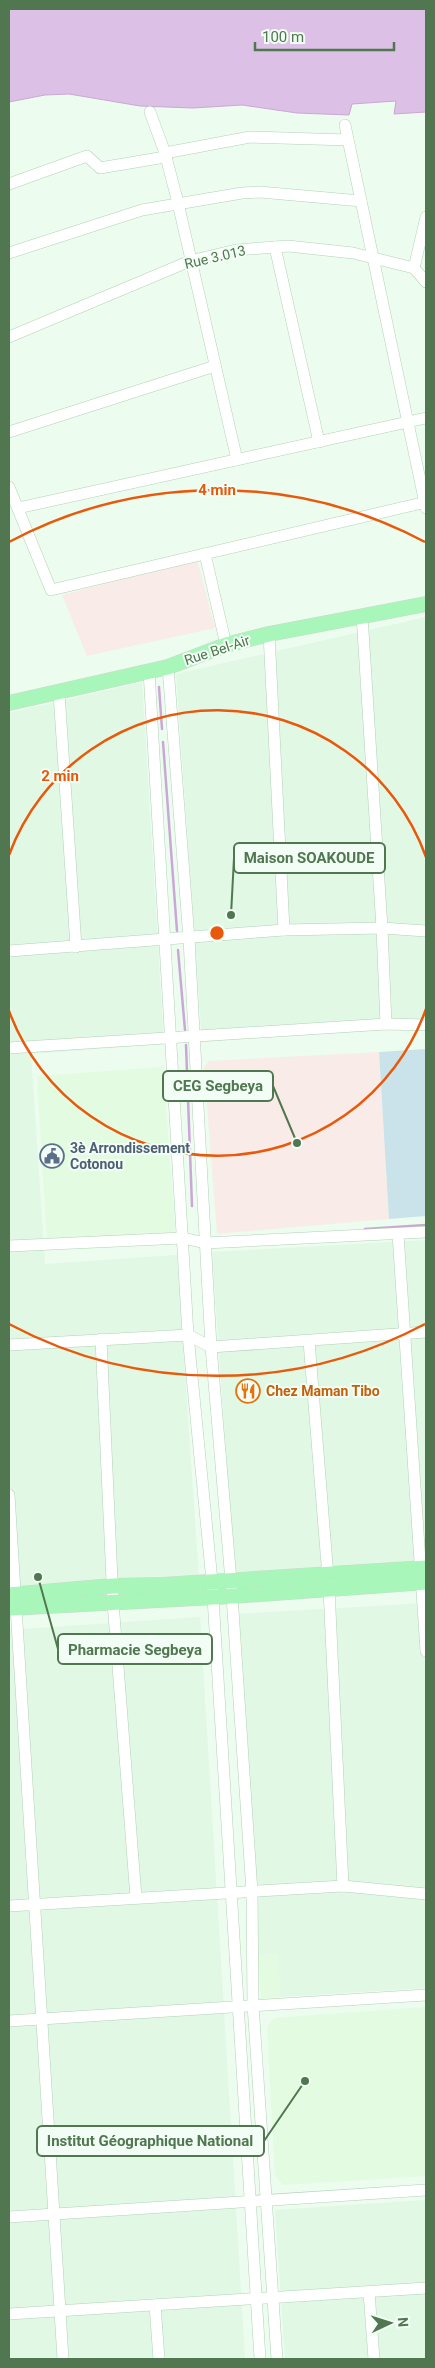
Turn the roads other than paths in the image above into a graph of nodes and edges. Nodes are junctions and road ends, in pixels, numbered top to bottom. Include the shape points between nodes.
1 (150, 112) dead end
2 (345, 125) dead end
3 (348, 140) junction
4 (165, 155) junction
5 (9, 184) edge
6 (361, 200) junction
7 (178, 203) junction
8 (426, 217) edge
9 (275, 247) junction
10 (9, 253) edge
11 (373, 256) junction
12 (190, 261) junction
13 (414, 268) junction
14 (426, 282) edge
15 (9, 337) edge
16 (215, 366) junction
17 (426, 418) edge
18 (409, 422) junction
19 (9, 432) edge
20 (319, 442) junction
21 (237, 460) junction
22 (9, 487) edge
23 (426, 504) edge
24 (18, 508) junction
25 (205, 554) junction
26 (426, 604) edge
27 (362, 615) junction
28 (269, 634) junction
29 (226, 645) junction
30 (168, 667) junction
31 (149, 672) junction
32 (59, 693) junction
33 (9, 703) edge
34 (382, 928) junction
35 (284, 930) junction
36 (426, 931) edge
37 (189, 939) junction
38 (166, 940) junction
39 (76, 946) junction
40 (9, 951) edge
41 (386, 1024) junction
42 (426, 1025) edge
43 (194, 1036) junction
44 (172, 1038) junction
45 (9, 1048) edge
46 (426, 1232) edge
47 (398, 1234) junction
48 (183, 1238) junction
49 (205, 1243) junction
50 (9, 1246) edge
51 (426, 1332) edge
52 (404, 1334) junction
53 (188, 1335) junction
54 (101, 1339) junction
55 (309, 1340) junction
56 (9, 1345) edge
57 (211, 1347) junction
58 (9, 1495) edge
59 (424, 1575) edge
60 (212, 1581) junction
61 (328, 1582) junction
62 (113, 1586) junction
63 (231, 1589) junction
64 (212, 1597) junction
65 (12, 1601) edge
66 (113, 1602) junction
67 (426, 1651) edge
68 (343, 1886) junction
69 (230, 1891) junction
70 (252, 1892) junction
71 (426, 1894) edge
72 (136, 1898) junction
73 (35, 1905) junction
74 (9, 1906) edge
75 (426, 1995) edge
76 (253, 2005) junction
77 (239, 2006) junction
78 (41, 2019) junction
79 (9, 2021) edge
80 (426, 2190) edge
81 (266, 2200) junction
82 (251, 2201) junction
83 (54, 2214) junction
84 (9, 2217) edge
85 (426, 2288) edge
86 (369, 2292) junction
87 (257, 2299) junction
88 (273, 2299) junction
89 (155, 2305) junction
90 (60, 2311) junction
91 (9, 2314) edge
92 (63, 2359) edge
93 (159, 2359) edge
94 (260, 2359) edge
95 (277, 2359) edge
96 (374, 2359) edge

1 - 4 street
2 - 3 street
3 - 4 street via 250,137
3 - 6 street
4 - 5 street via 100,168 87,156
4 - 7 street
6 - 7 street via 260,192
6 - 11 street
7 - 10 street via 142,210
7 - 12 street
8 - 13 street
9 - 11 street, Rue 3.013 via 304,247
9 - 12 street, Rue 3.013 via 236,250
9 - 20 street
11 - 13 street, Rue 3.013
11 - 18 street
12 - 15 street, Rue 3.013
12 - 16 street
13 - 14 street
16 - 19 street
16 - 21 street
17 - 18 street
18 - 20 street
18 - 23 street
20 - 21 street
21 - 24 street
22 - 24 street
23 - 25 street
24 - 25 street via 51,590
25 - 29 street
26 - 27 main road, Rue Bel-Air
27 - 28 main road, Rue Bel-Air
27 - 34 street
28 - 29 main road, Rue Bel-Air
28 - 35 street
29 - 30 main road, Rue Bel-Air
30 - 31 main road, Rue Bel-Air
30 - 37 street
31 - 32 main road, Rue Bel-Air
31 - 38 street
32 - 33 main road, Rue Bel-Air
32 - 39 street
34 - 35 street
34 - 36 street
34 - 41 street
35 - 37 street
37 - 38 street
37 - 43 street
38 - 39 street
38 - 44 street
39 - 40 street
41 - 42 street
41 - 43 street
43 - 44 street
43 - 49 street
44 - 45 street
44 - 48 street
46 - 47 street
47 - 49 street
47 - 52 street
48 - 49 street
48 - 50 street
48 - 53 street
49 - 57 street
51 - 52 street
52 - 55 street
52 - 59 street
53 - 54 street
53 - 57 street
53 - 60 street
54 - 56 street
54 - 62 street
55 - 57 street
55 - 61 street
57 - 63 street
58 - 65 street
59 - 61 main road
59 - 67 street
60 - 62 main road via 163,1586
60 - 63 main road
60 - 64 street
61 - 63 main road
61 - 68 street
62 - 65 main road
62 - 66 street
63 - 64 main road
63 - 70 street
64 - 66 main road
64 - 69 street
65 - 66 main road
65 - 73 street
66 - 72 street
68 - 70 street
68 - 71 street
69 - 70 street
69 - 72 street
69 - 77 street
70 - 76 street
72 - 73 street
73 - 74 street
73 - 78 street
75 - 76 street
76 - 77 street
76 - 81 street
77 - 78 street
77 - 82 street
78 - 79 street
78 - 83 street
80 - 81 street
81 - 82 street
81 - 88 street
82 - 83 street
82 - 87 street
83 - 84 street
83 - 90 street
85 - 86 street
86 - 88 street
86 - 96 street
87 - 88 street
87 - 89 street
87 - 94 street
88 - 95 street
89 - 90 street
89 - 93 street
90 - 91 street
90 - 92 street

